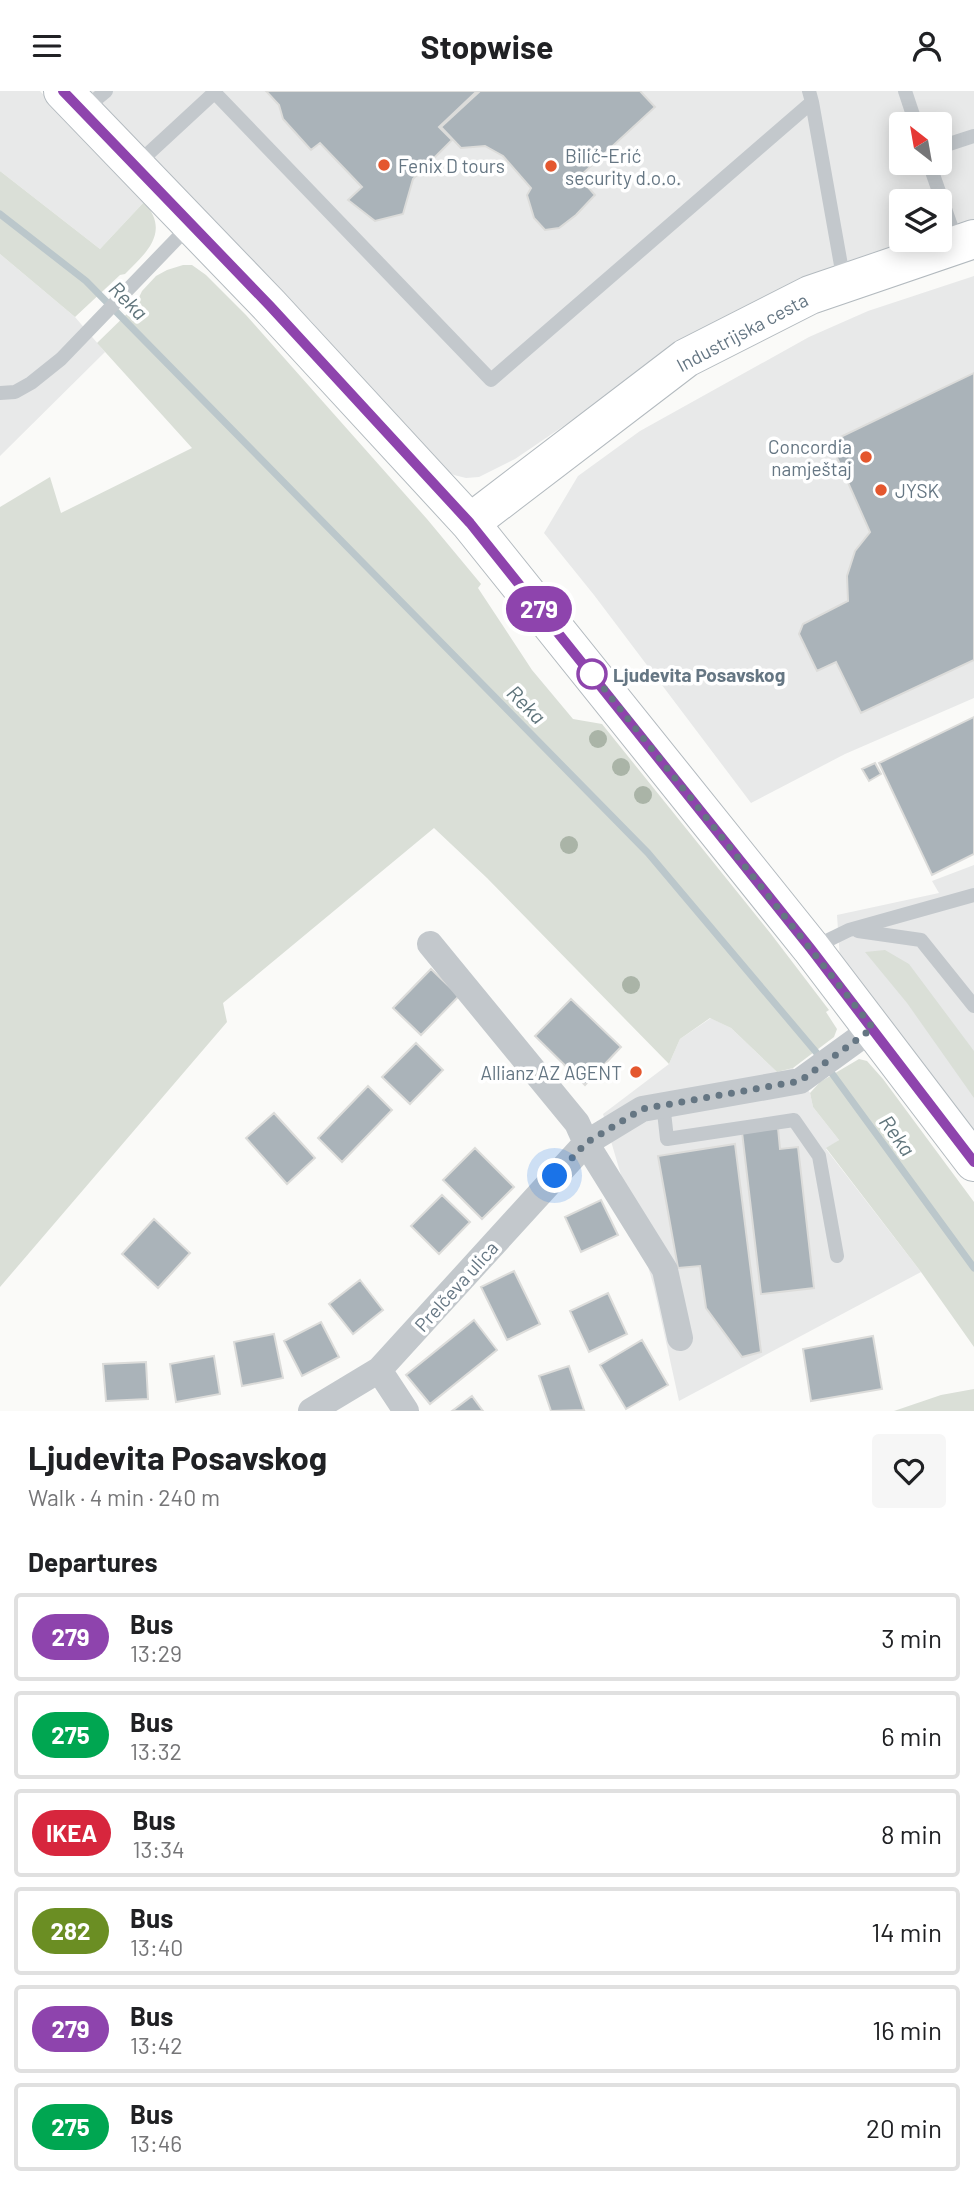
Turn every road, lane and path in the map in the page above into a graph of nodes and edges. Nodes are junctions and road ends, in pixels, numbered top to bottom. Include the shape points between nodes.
1 (905, 91) edge
2 (215, 92) edge
3 (810, 97) edge
4 (83, 98) edge
5 (912, 112) edge
6 (974, 136) edge
7 (952, 143) edge
8 (134, 166) junction
9 (935, 175) edge
10 (192, 223) junction
11 (966, 242) edge
12 (845, 282) junction
13 (0, 393) edge
14 (470, 523) junction
15 (974, 895) edge
16 (849, 930) junction
17 (430, 944) dead end
18 (811, 949) junction
19 (974, 1006) edge
20 (862, 1037) junction
21 (663, 1103) junction
22 (586, 1143) junction
23 (974, 1162) edge
24 (837, 1256) dead end
25 (680, 1338) dead end
26 (379, 1370) junction
27 (311, 1411) edge
28 (406, 1411) edge

1 - 5 lane
2 - 3 lane via 491,380
2 - 8 lane
3 - 12 lane
4 - 8 main road
6 - 7 lane
8 - 10 main road
9 - 11 lane
10 - 13 lane via 61,359 15,392
10 - 14 main road
11 - 12 main road, Industrijska cesta
12 - 14 main road, Industrijska cesta via 769,314 686,358
14 - 18 main road
15 - 16 lane
16 - 18 lane
16 - 19 lane via 921,940
17 - 22 street via 577,1123
18 - 20 main road
20 - 21 street, Prelčeva ulica via 800,1081
20 - 23 main road
21 - 22 street, Prelčeva ulica via 642,1109
21 - 24 lane via 667,1139 794,1120 819,1156
22 - 25 street via 665,1270
22 - 26 street, Prelčeva ulica
26 - 27 street, Prelčeva ulica
26 - 28 street

